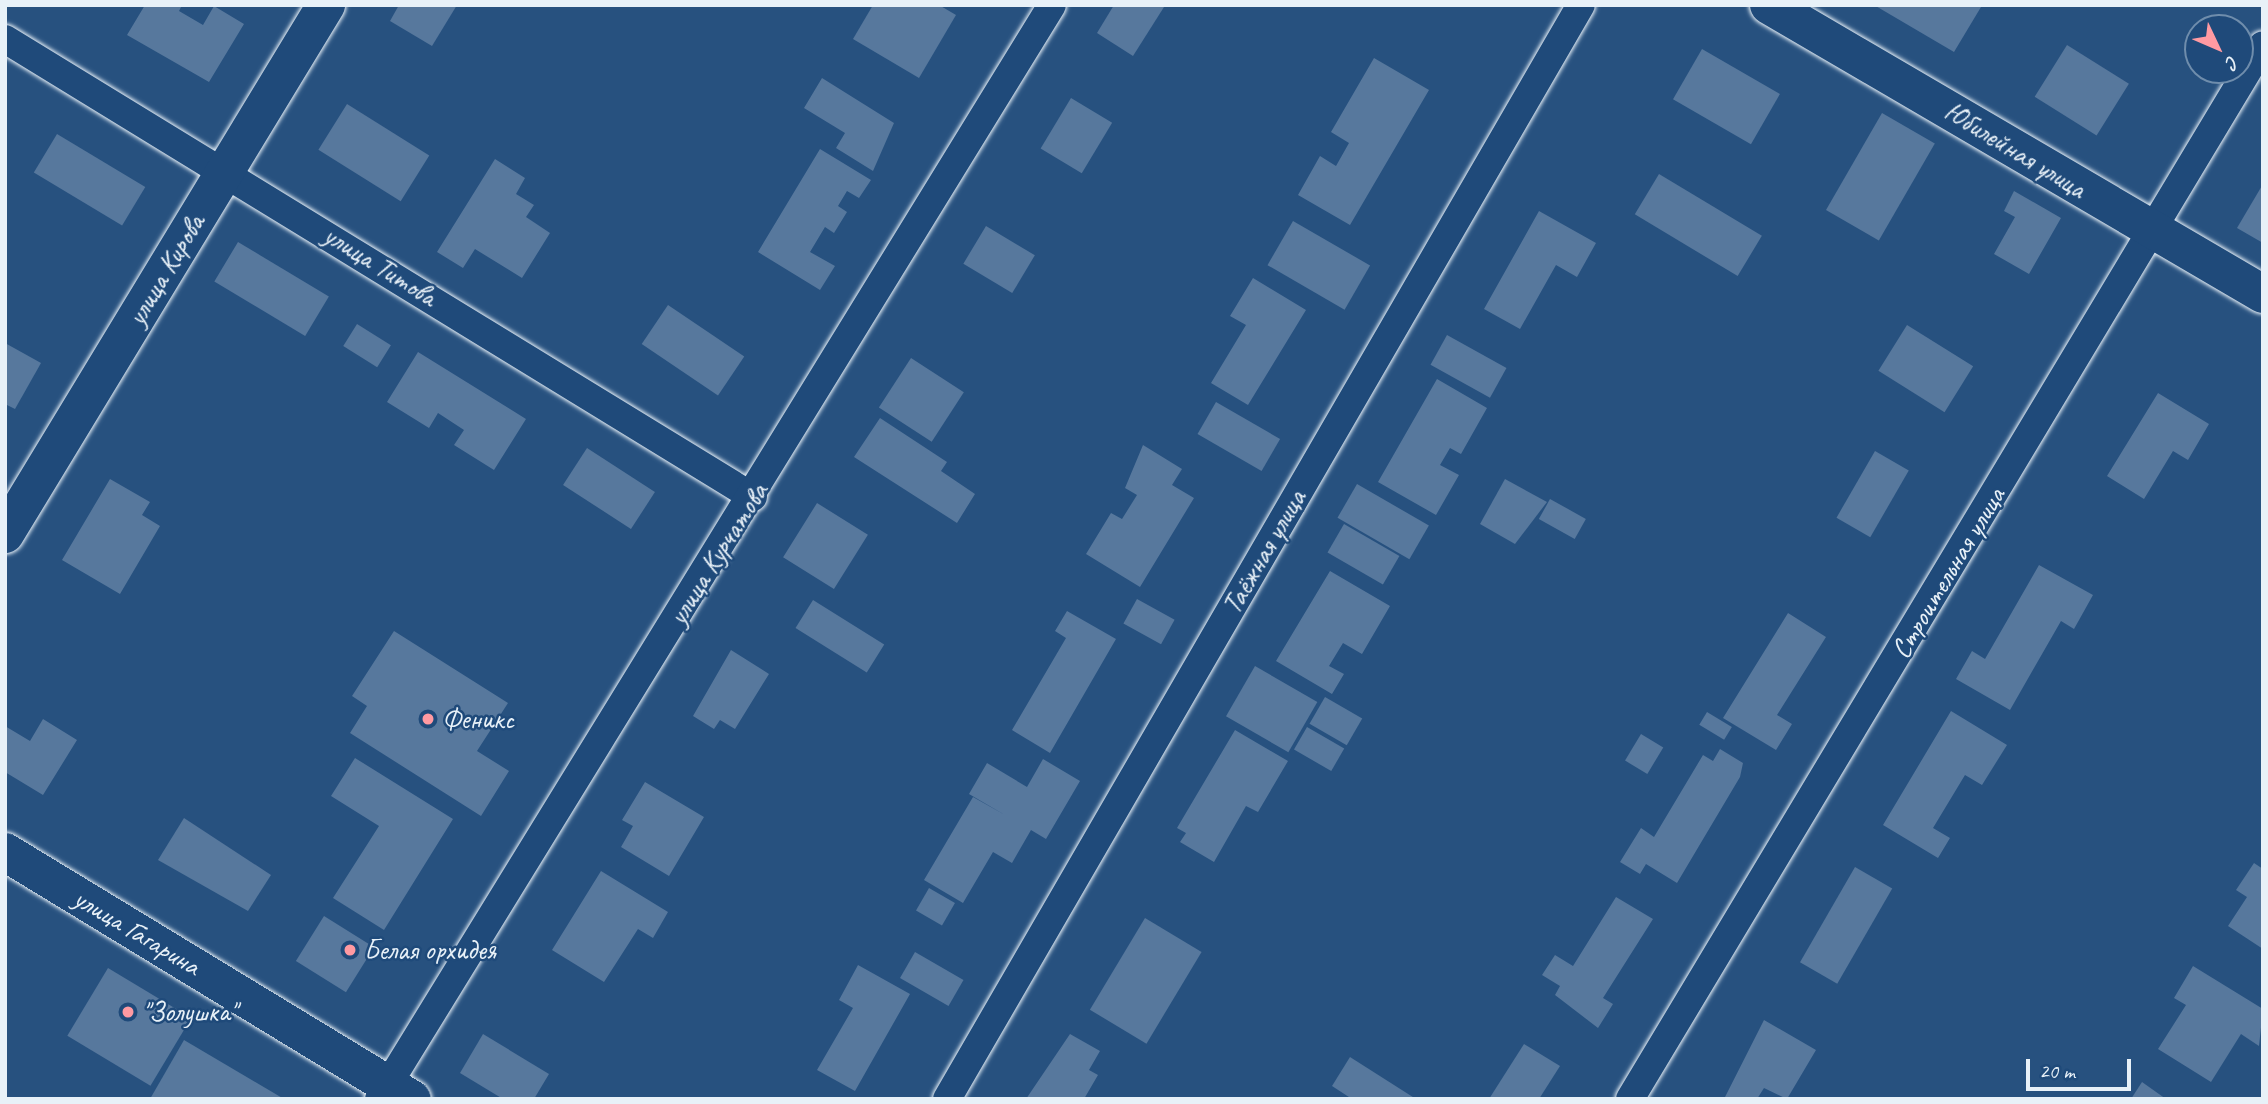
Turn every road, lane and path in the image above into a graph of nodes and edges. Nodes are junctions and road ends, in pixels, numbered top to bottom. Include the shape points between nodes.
1 (326, 5) edge
2 (1052, 5) edge
3 (1581, 5) edge
4 (1769, 5) edge
5 (5, 39) edge
6 (2263, 45) edge
7 (226, 171) junction
8 (2154, 232) junction
9 (2263, 294) edge
10 (753, 497) junction
11 (5, 534) edge
12 (5, 852) edge
13 (393, 1094) edge
14 (947, 1099) edge
15 (1630, 1099) edge

1 - 7 street, улица Кирова
2 - 10 street, улица Курчатова
3 - 14 street, Таёжная улица
4 - 8 street, Юбилейная улица
5 - 7 street, улица Титова
6 - 8 street, Строительная улица
7 - 10 street, улица Титова
7 - 11 street, улица Кирова
8 - 9 street, Юбилейная улица
8 - 15 street, Строительная улица
10 - 13 street, улица Курчатова
12 - 13 street, улица Гагарина

